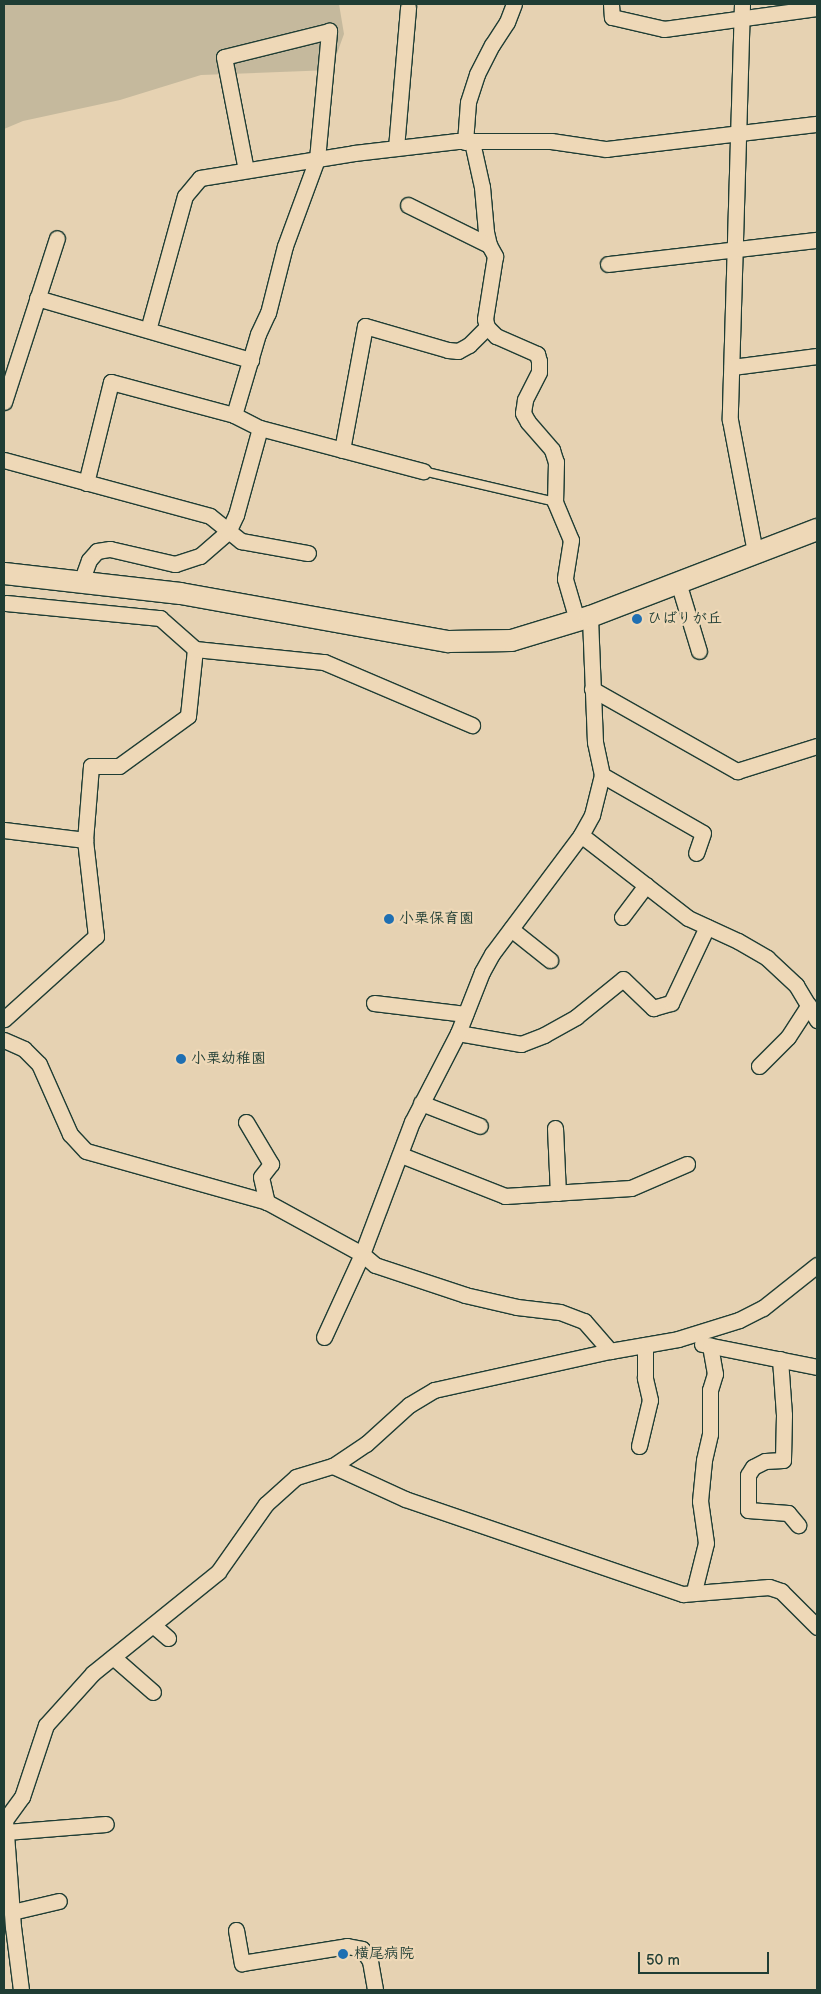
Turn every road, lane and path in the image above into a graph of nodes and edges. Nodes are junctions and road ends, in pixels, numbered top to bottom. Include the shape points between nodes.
1 (514, 4) edge
2 (611, 4) edge
3 (408, 8) dead end
4 (817, 8) edge
5 (742, 11) edge
6 (817, 124) edge
7 (738, 135) junction
8 (469, 142) junction
9 (396, 148) junction
10 (317, 159) junction
11 (246, 170) junction
12 (408, 205) dead end
13 (57, 238) dead end
14 (817, 240) edge
15 (489, 245) junction
16 (736, 250) junction
17 (608, 264) dead end
18 (37, 298) junction
19 (487, 327) junction
20 (148, 330) junction
21 (817, 356) edge
22 (251, 360) junction
23 (732, 367) junction
24 (4, 402) edge
25 (234, 415) junction
26 (260, 428) junction
27 (342, 450) junction
28 (4, 460) edge
29 (424, 470) joint
30 (86, 483) junction
31 (556, 502) junction
32 (817, 529) edge
33 (228, 532) junction
34 (755, 552) junction
35 (308, 553) dead end
36 (4, 573) edge
37 (81, 582) junction
38 (678, 582) junction
39 (6, 603) dead end
40 (583, 618) junction
41 (195, 648) junction
42 (699, 651) dead end
43 (592, 689) junction
44 (472, 725) dead end
45 (817, 746) edge
46 (602, 775) junction
47 (4, 830) edge
48 (581, 835) junction
49 (85, 840) junction
50 (696, 853) dead end
51 (646, 885) junction
52 (622, 918) dead end
53 (708, 927) junction
54 (511, 929) junction
55 (550, 960) dead end
56 (374, 1003) dead end
57 (810, 1005) junction
58 (465, 1014) junction
59 (4, 1019) edge
60 (817, 1020) edge
61 (458, 1033) junction
62 (4, 1040) edge
63 (759, 1066) dead end
64 (421, 1103) junction
65 (246, 1122) dead end
66 (480, 1126) dead end
67 (555, 1128) dead end
68 (401, 1155) junction
69 (687, 1164) dead end
70 (558, 1193) junction
71 (267, 1202) junction
72 (362, 1254) junction
73 (817, 1265) edge
74 (324, 1337) dead end
75 (678, 1339) junction
76 (645, 1345) junction
77 (710, 1345) junction
78 (610, 1351) junction
79 (780, 1359) junction
80 (817, 1367) edge
81 (639, 1446) dead end
82 (333, 1466) junction
83 (798, 1524) dead end
84 (694, 1591) junction
85 (153, 1625) junction
86 (817, 1626) edge
87 (168, 1638) dead end
88 (113, 1657) junction
89 (153, 1692) dead end
90 (5, 1824) edge
91 (106, 1824) dead end
92 (59, 1901) dead end
93 (12, 1912) junction
94 (236, 1930) dead end
95 (21, 1990) edge
96 (375, 1990) edge

1 - 8 street via 476,74 468,102
2 - 5 street via 612,17 664,29
3 - 9 street
4 - 5 street
5 - 7 street
6 - 7 street
7 - 8 street via 606,149 525,140
7 - 16 street
8 - 9 street
8 - 15 street via 482,187
9 - 10 street
10 - 11 street
10 - 11 street via 329,31 224,57
10 - 22 street via 285,246 268,313
11 - 20 street via 200,178 185,196
12 - 15 street
13 - 18 street
14 - 16 street
15 - 19 street via 495,256 484,319
16 - 17 street
16 - 23 street
18 - 20 street
18 - 24 street
19 - 27 street via 469,345 453,351 365,326
19 - 31 street via 496,336 537,354 540,361 523,413 552,450 556,462
20 - 22 street
21 - 23 street
22 - 25 street
23 - 34 street via 730,420
25 - 26 street
25 - 30 street via 110,382
26 - 27 street
26 - 33 street via 236,515
27 - 29 street
28 - 30 street
29 - 31 lane
30 - 33 street via 210,516
31 - 40 street via 571,540 565,579
32 - 34 street
33 - 35 street via 241,541
33 - 37 street via 200,556 175,564 110,549 97,551 88,560
34 - 38 street
36 - 37 street
37 - 40 street via 180,593 448,641 511,640
38 - 40 street
38 - 42 street
39 - 41 street via 160,618
40 - 43 street
41 - 44 street via 324,662
41 - 49 street via 188,716 119,766 91,766
43 - 45 street via 737,771
43 - 46 street via 595,742
46 - 48 street via 592,815
46 - 50 street via 703,834
47 - 49 street
48 - 51 street
48 - 54 street
49 - 59 street via 96,936
51 - 52 street
51 - 53 street via 688,918
53 - 57 street via 767,958 796,985
53 - 61 street via 671,1002 653,1008 623,979 576,1017 521,1044
54 - 55 street
54 - 58 street via 482,972
56 - 58 street
57 - 60 street
57 - 63 street via 788,1037
58 - 61 street
61 - 64 street
62 - 71 street via 24,1049 39,1064 70,1134 86,1151
64 - 66 street
64 - 68 street
65 - 71 street via 271,1164 260,1177
67 - 70 street
68 - 70 street via 505,1196
68 - 72 street
69 - 70 street via 631,1188
71 - 72 street
72 - 74 street
72 - 78 street via 374,1265 465,1295 517,1307 560,1312 584,1321
73 - 75 street via 763,1308 739,1320
75 - 76 street
75 - 77 street
76 - 78 street
76 - 81 street via 645,1378 650,1400
77 - 79 street
77 - 84 street via 715,1374 710,1390 710,1434 700,1501 706,1543
78 - 82 street via 434,1390 409,1405 366,1444
79 - 80 street
79 - 83 street via 783,1460 764,1461 753,1467 748,1475 748,1510 788,1513
82 - 84 street via 405,1499 683,1594
82 - 85 street via 296,1477 266,1504 218,1572
84 - 86 street via 769,1587 781,1590
85 - 87 street
85 - 88 street
88 - 89 street
88 - 90 street via 92,1673 46,1725 22,1797
90 - 91 street
90 - 93 street
92 - 93 street
93 - 95 street
94 - 96 street via 242,1963 347,1946 362,1949 370,1961

